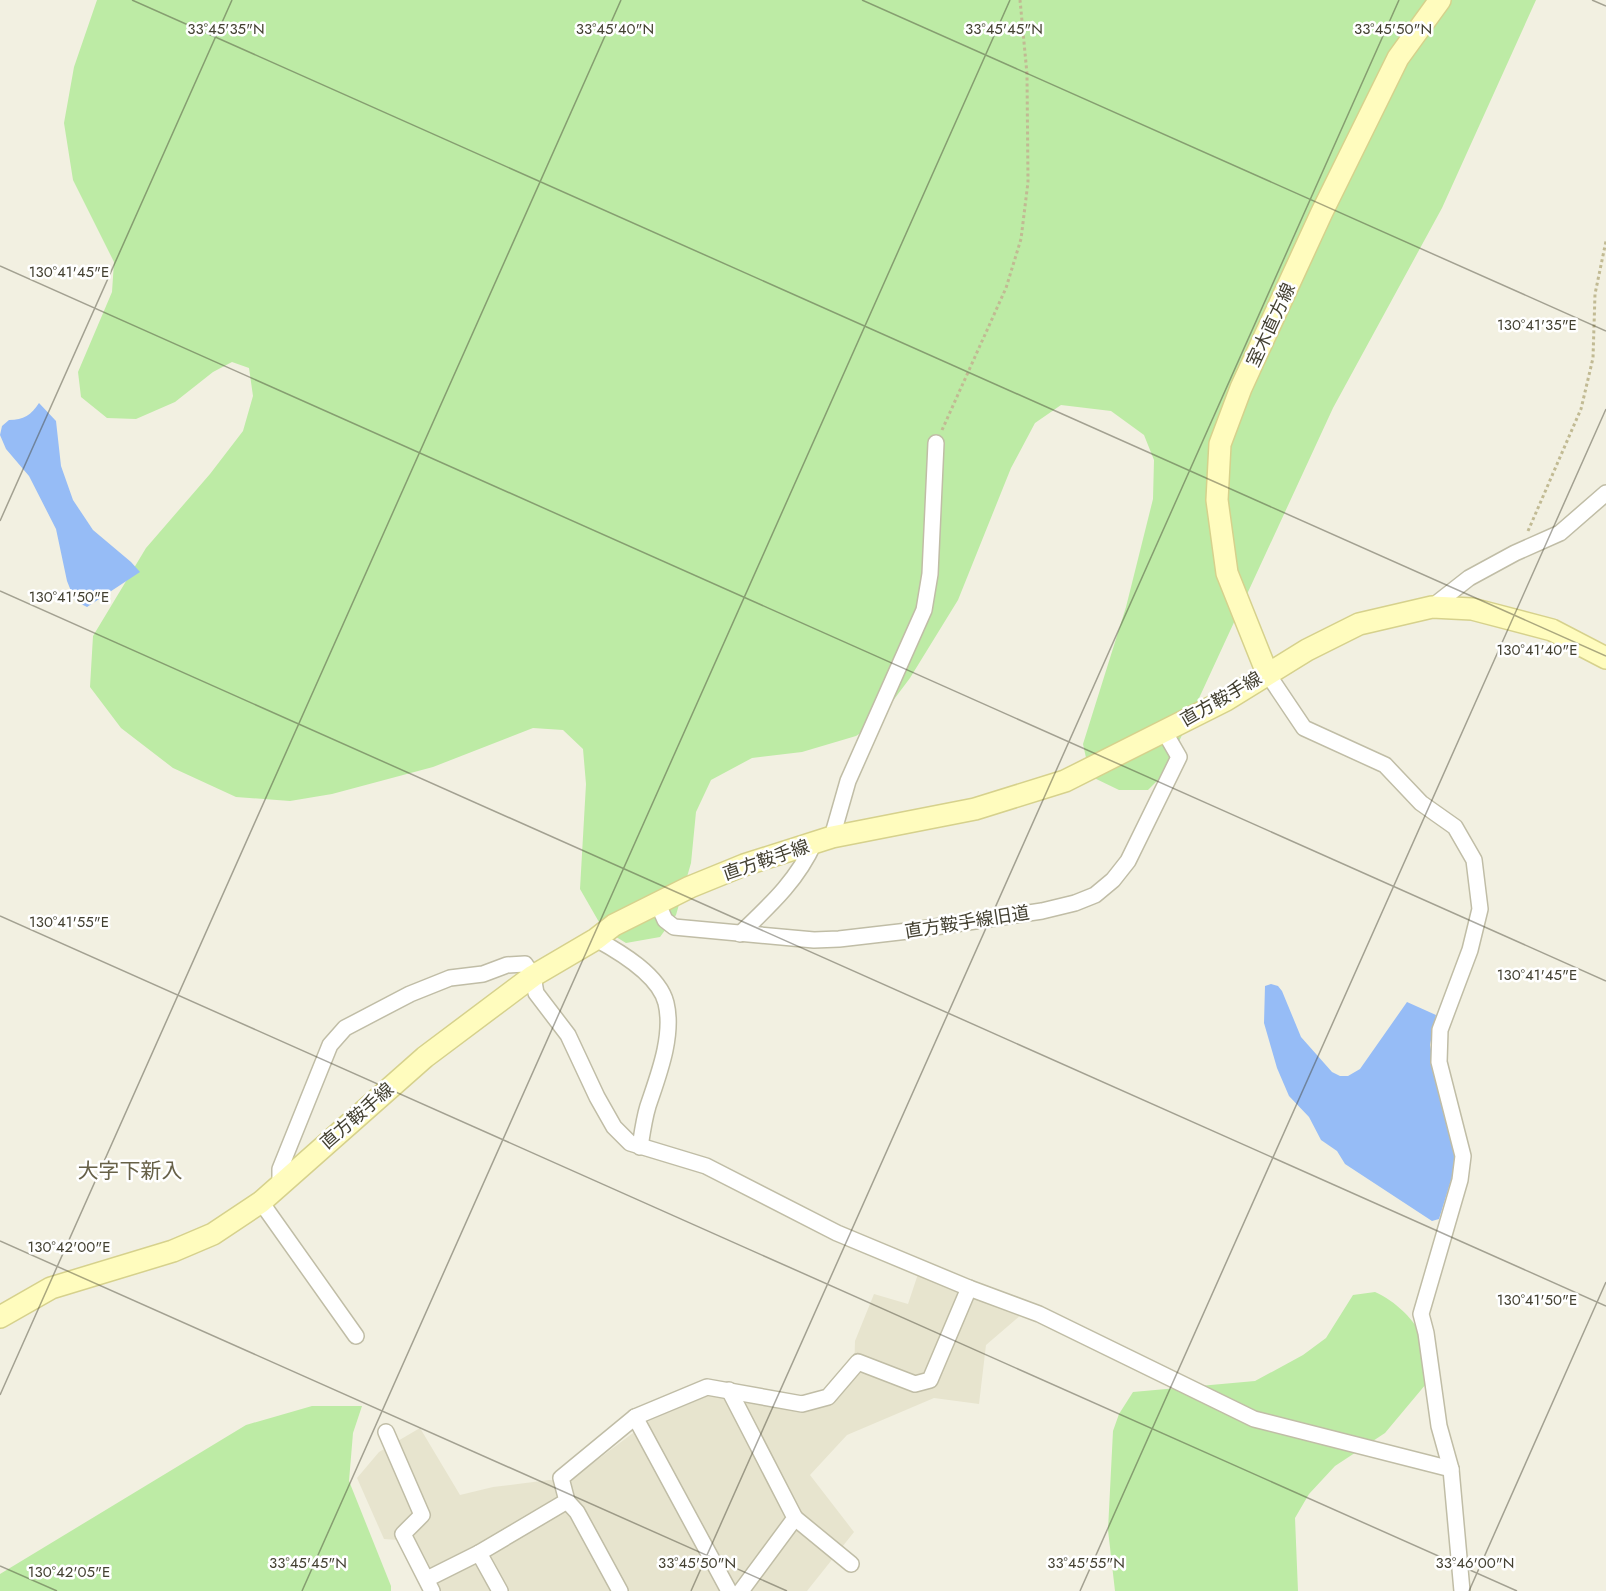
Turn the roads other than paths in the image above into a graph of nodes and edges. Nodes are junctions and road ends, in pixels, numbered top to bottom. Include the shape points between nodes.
1 (1440, 0) edge
2 (936, 443) road end
3 (1606, 493) edge
4 (1432, 607) junction
5 (1606, 658) edge
6 (1267, 673) junction
7 (1164, 731) junction
8 (823, 840) junction
9 (658, 904) junction
10 (740, 934) junction
11 (596, 939) junction
12 (533, 976) junction
13 (640, 1147) junction
14 (280, 1184) junction
15 (261, 1202) junction
16 (969, 1288) junction
17 (0, 1317) edge
18 (356, 1336) dead end
19 (729, 1390) junction
20 (635, 1417) junction
21 (386, 1432) dead end
22 (1451, 1469) junction
23 (567, 1501) junction
24 (795, 1518) junction
25 (479, 1553) junction
26 (851, 1564) dead end
27 (429, 1585) edge
28 (500, 1591) edge
29 (620, 1591) edge
30 (729, 1591) edge
31 (741, 1591) edge
32 (1462, 1591) edge

1 - 6 main road, 室木直方線 via 1398,58 1322,212 1241,388 1220,444 1217,500 1227,573
2 - 8 street via 930,574 924,610
3 - 4 street via 1560,532 1469,578
4 - 5 main road, 直方鞍手線 via 1472,609 1552,630
4 - 6 main road, 直方鞍手線 via 1359,624
6 - 7 main road, 直方鞍手線 via 1226,700
6 - 22 street via 1304,728 1385,765 1421,803 1455,827 1474,860 1480,909 1470,950 1440,1030 1439,1062 1462,1156 1460,1180 1421,1314 1439,1426
7 - 8 main road, 直方鞍手線 via 1065,782 975,809
7 - 10 street, 直方鞍手線旧道 via 1179,757 1128,861 1095,895 1042,911 839,939
8 - 9 main road, 直方鞍手線 via 744,865
8 - 10 street via 784,891
9 - 10 street, 直方鞍手線旧道 via 665,920 674,927
9 - 11 main road, 直方鞍手線 via 614,925
11 - 12 main road, 直方鞍手線
11 - 13 street via 634,961 666,1004 667,1036
12 - 13 street via 536,993 568,1035 614,1127
12 - 14 main road, 直方鞍手線 via 425,1057
12 - 14 street via 525,964 507,964 483,974 450,978 345,1028 330,1045 280,1169
13 - 16 street via 706,1166 837,1233
14 - 15 main road, 直方鞍手線
15 - 17 main road, 直方鞍手線 via 213,1234 173,1251 51,1288
15 - 18 street
16 - 19 street via 930,1380 915,1384 858,1362 828,1397 802,1404
16 - 22 street via 1039,1314 1254,1419
19 - 20 street via 706,1387
19 - 24 street
20 - 23 street via 561,1478
20 - 30 street
21 - 27 street via 422,1515 403,1534
22 - 32 street
23 - 25 street
23 - 29 street via 577,1512
24 - 26 street
24 - 31 street
25 - 27 street
25 - 28 street

